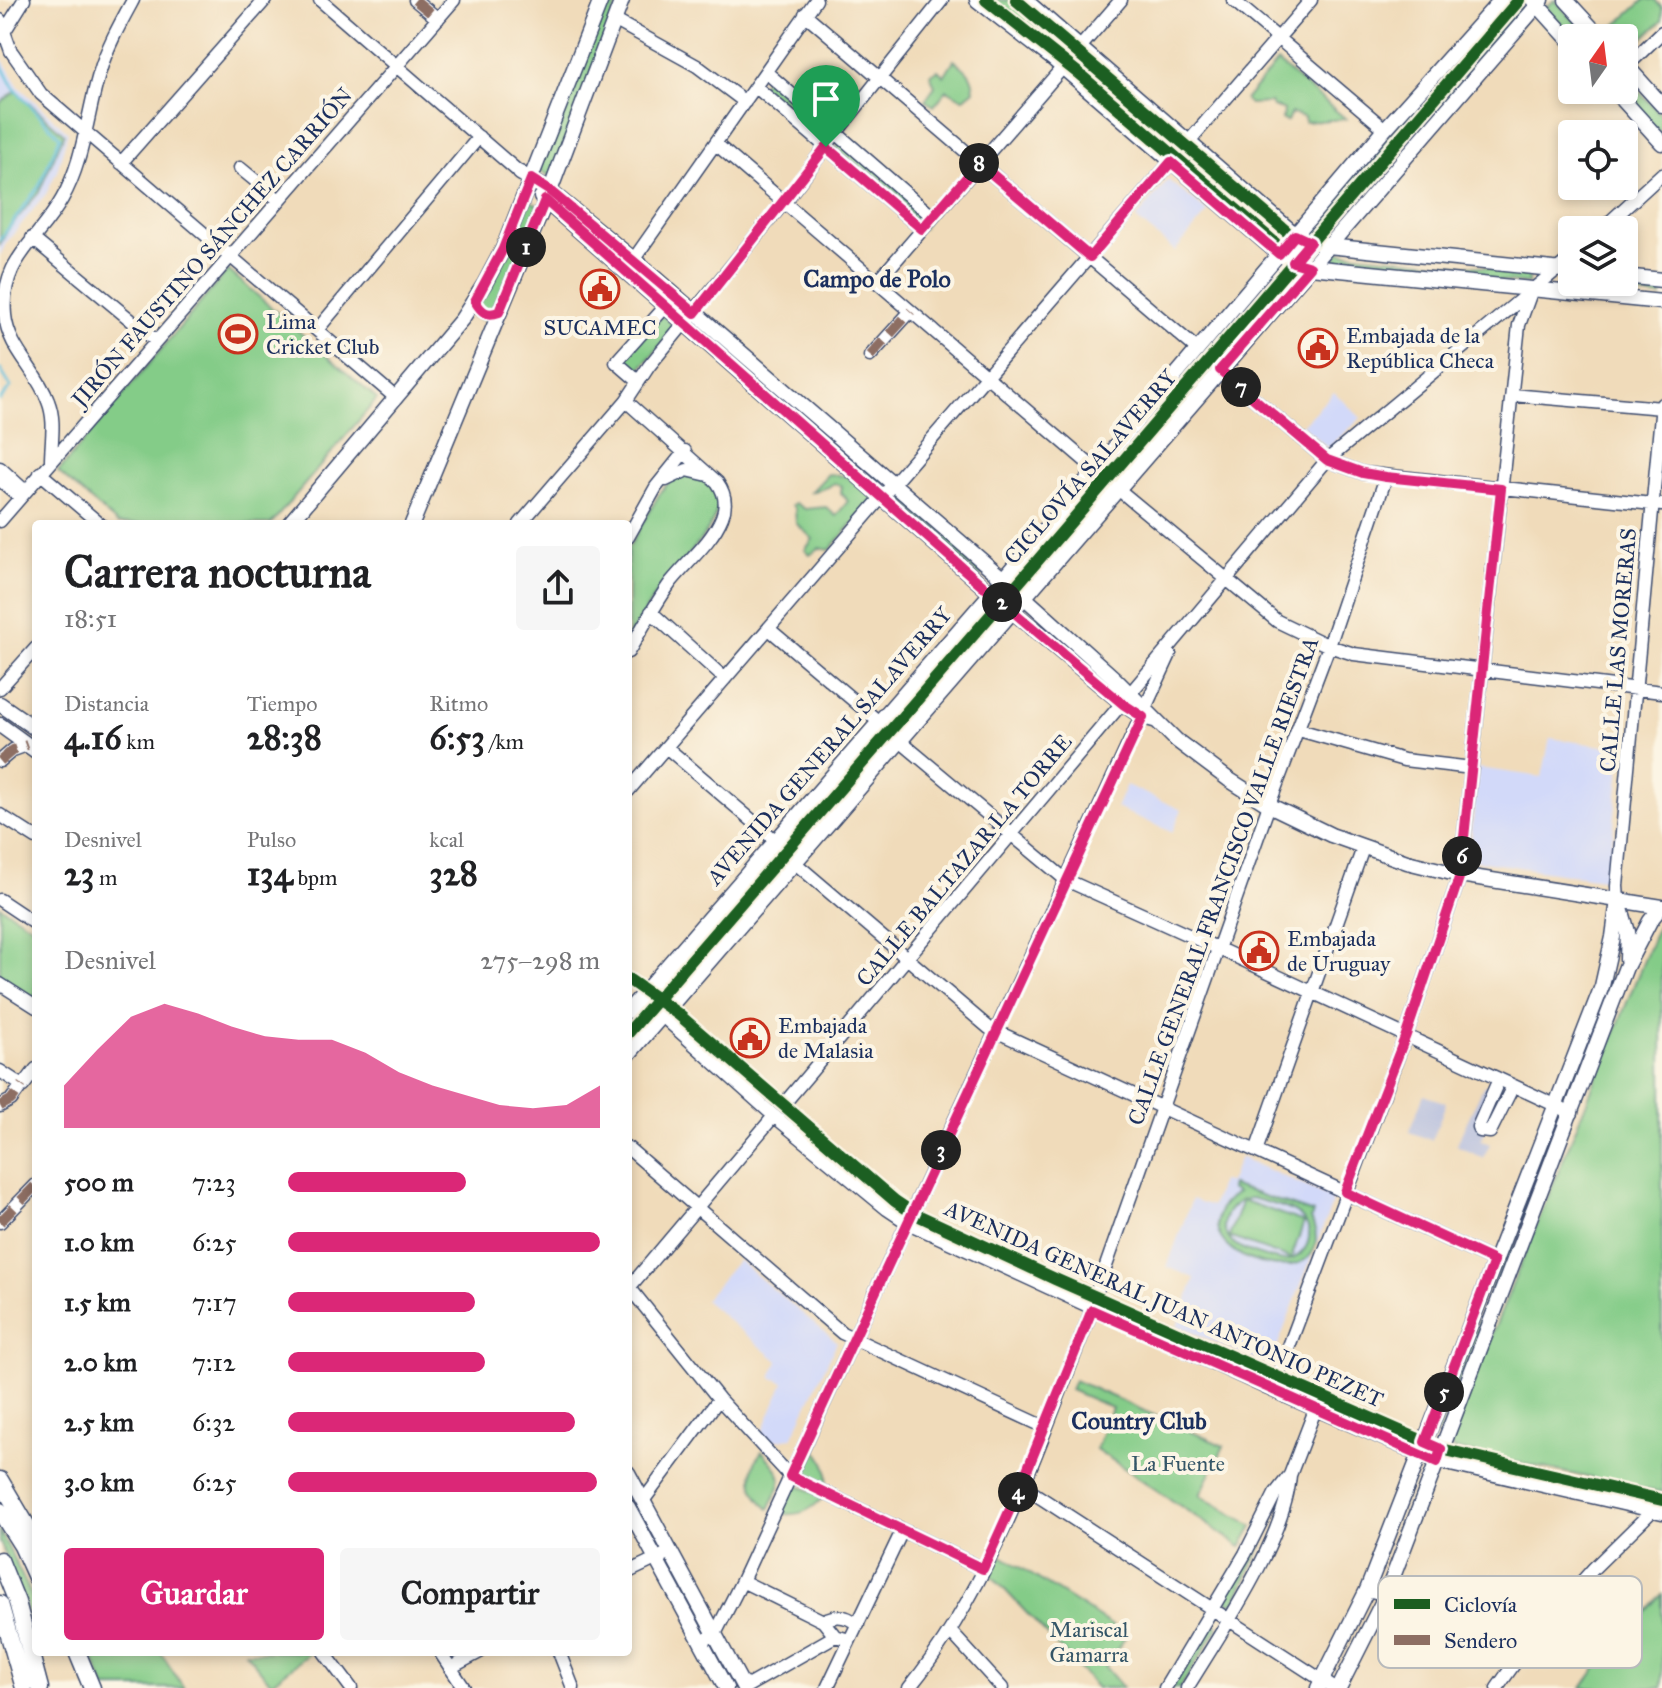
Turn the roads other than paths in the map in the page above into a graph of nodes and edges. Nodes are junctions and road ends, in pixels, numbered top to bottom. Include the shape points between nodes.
1 (24, 0) edge
2 (133, 0) edge
3 (265, 0) edge
4 (320, 0) edge
5 (415, 0) edge
6 (454, 0) edge
7 (601, 0) edge
8 (622, 0) edge
9 (816, 0) edge
10 (942, 0) edge
11 (977, 0) edge
12 (1025, 0) edge
13 (1121, 0) edge
14 (1233, 0) edge
15 (1311, 0) edge
16 (1501, 0) edge
17 (1566, 0) edge
18 (1537, 2) edge
19 (805, 14) junction
20 (438, 19) junction
21 (614, 20) junction
22 (1588, 24) edge
23 (2, 26) edge
24 (1558, 27) edge
25 (1662, 32) edge
26 (1278, 39) junction
27 (1080, 48) junction
28 (1638, 53) edge
29 (397, 66) junction
30 (1062, 67) junction
31 (766, 72) junction
32 (880, 78) junction
33 (1638, 79) edge
34 (756, 87) junction
35 (745, 102) junction
36 (1627, 104) edge
37 (1662, 105) edge
38 (1385, 129) junction
39 (84, 133) junction
40 (836, 133) junction
41 (479, 137) junction
42 (1188, 142) junction
43 (1662, 143) edge
44 (716, 144) junction
45 (826, 147) junction
46 (539, 158) junction
47 (1171, 162) junction
48 (121, 163) junction
49 (979, 163) junction
50 (559, 166) junction
51 (240, 168) dead end
52 (1662, 174) edge
53 (526, 180) junction
54 (548, 195) junction
55 (279, 200) junction
56 (785, 201) junction
57 (1616, 216) edge
58 (933, 217) junction
59 (922, 229) junction
60 (1295, 235) junction
61 (32, 238) junction
62 (1328, 246) junction
63 (1279, 254) junction
64 (230, 256) junction
65 (1090, 257) junction
66 (629, 265) junction
67 (1310, 267) junction
68 (1558, 269) edge
69 (1558, 274) edge
70 (1638, 277) edge
71 (1662, 280) edge
72 (877, 282) junction
73 (1532, 289) junction
74 (475, 301) junction
75 (1662, 302) edge
76 (666, 306) junction
77 (911, 311) junction
78 (499, 312) junction
79 (691, 318) junction
80 (462, 319) junction
81 (484, 322) junction
82 (317, 330) junction
83 (156, 341) junction
84 (1198, 350) junction
85 (870, 356) dead end
86 (1220, 370) junction
87 (987, 376) junction
88 (638, 381) junction
89 (1512, 395) junction
90 (396, 398) junction
91 (626, 401) junction
92 (1662, 406) edge
93 (53, 437) junction
94 (66, 444) junction
95 (685, 451) junction
96 (1327, 460) junction
97 (51, 461) junction
98 (0, 468) edge
99 (1096, 470) junction
100 (40, 473) junction
101 (1386, 477) junction
102 (0, 480) edge
103 (719, 484) junction
104 (893, 485) junction
105 (656, 487) junction
106 (1118, 489) junction
107 (1501, 489) junction
108 (22, 494) junction
109 (882, 497) junction
110 (1657, 504) edge
111 (95, 520) edge
112 (292, 520) edge
113 (413, 520) edge
114 (523, 520) edge
115 (0, 521) edge
116 (632, 530) edge
117 (1002, 579) junction
118 (1228, 579) junction
119 (991, 593) junction
120 (1024, 597) junction
121 (1012, 611) junction
122 (651, 612) junction
123 (769, 629) junction
124 (1176, 641) junction
125 (632, 645) edge
126 (1329, 646) junction
127 (32, 652) edge
128 (1483, 669) junction
129 (725, 679) junction
130 (0, 688) edge
131 (1634, 689) junction
132 (1662, 692) edge
133 (1127, 699) junction
134 (2, 710) edge
135 (1147, 715) junction
136 (879, 722) junction
137 (0, 725) edge
138 (32, 727) edge
139 (1299, 730) junction
140 (900, 741) junction
141 (0, 743) edge
142 (666, 747) junction
143 (32, 748) edge
144 (0, 761) edge
145 (1472, 768) junction
146 (632, 786) edge
147 (1269, 805) junction
148 (0, 815) edge
149 (32, 835) edge
150 (1010, 835) junction
151 (776, 841) junction
152 (1363, 848) junction
153 (794, 862) junction
154 (1460, 875) junction
155 (1066, 880) junction
156 (0, 900) edge
157 (1618, 900) junction
158 (1662, 907) edge
159 (32, 921) edge
160 (1217, 948) junction
161 (1628, 949) junction
162 (1610, 952) junction
163 (907, 958) junction
164 (1626, 967) junction
165 (632, 983) edge
166 (0, 984) edge
167 (1312, 993) junction
168 (643, 994) junction
169 (32, 1004) edge
170 (632, 1006) edge
171 (665, 1012) junction
172 (996, 1031) junction
173 (1406, 1035) junction
174 (632, 1050) edge
175 (0, 1071) edge
176 (32, 1074) edge
177 (1499, 1079) junction
178 (23, 1086) junction
179 (1513, 1086) junction
180 (783, 1105) junction
181 (1554, 1105) junction
182 (0, 1106) edge
183 (1162, 1107) junction
184 (1572, 1113) junction
185 (774, 1116) junction
186 (632, 1151) edge
187 (1256, 1151) junction
188 (32, 1189) edge
189 (1345, 1192) junction
190 (696, 1207) junction
191 (910, 1218) junction
192 (0, 1222) edge
193 (1494, 1261) junction
194 (632, 1284) edge
195 (632, 1292) edge
196 (1093, 1303) junction
197 (853, 1337) junction
198 (1277, 1378) junction
199 (719, 1399) junction
200 (1315, 1410) junction
201 (1045, 1427) junction
202 (1422, 1449) junction
203 (1439, 1456) junction
204 (1290, 1475) junction
205 (790, 1476) junction
206 (0, 1480) edge
207 (632, 1480) edge
208 (1021, 1485) junction
209 (0, 1497) edge
210 (1662, 1500) edge
211 (643, 1501) junction
212 (1267, 1510) junction
213 (0, 1511) edge
214 (1657, 1512) edge
215 (632, 1515) edge
216 (1280, 1517) junction
217 (902, 1531) junction
218 (32, 1534) edge
219 (32, 1550) edge
220 (670, 1552) junction
221 (655, 1558) junction
222 (0, 1560) edge
223 (32, 1568) edge
224 (983, 1569) junction
225 (632, 1570) edge
226 (1393, 1576) edge
227 (1587, 1576) edge
228 (742, 1581) junction
229 (1367, 1590) junction
230 (1378, 1593) edge
231 (0, 1604) edge
232 (1378, 1608) edge
233 (1213, 1609) junction
234 (1229, 1620) junction
235 (823, 1621) junction
236 (858, 1625) junction
237 (950, 1631) junction
238 (835, 1636) junction
239 (708, 1638) junction
240 (850, 1640) junction
241 (31, 1642) edge
242 (34, 1656) edge
243 (69, 1656) edge
244 (79, 1656) edge
245 (327, 1656) edge
246 (442, 1656) edge
247 (472, 1656) edge
248 (561, 1656) edge
249 (450, 1668) junction
250 (1511, 1668) edge
251 (1329, 1686) edge
252 (24, 1688) edge
253 (40, 1688) edge
254 (80, 1688) edge
255 (92, 1688) edge
256 (351, 1688) edge
257 (464, 1688) edge
258 (573, 1688) edge
259 (726, 1688) edge
260 (744, 1688) edge
261 (827, 1688) edge
262 (909, 1688) edge
263 (1002, 1688) edge
264 (1165, 1688) edge
265 (1187, 1688) edge
266 (1497, 1688) edge

1 - 23 street
2 - 39 street via 100,69
3 - 48 street
4 - 29 street
5 - 20 street
6 - 20 street, JIRÓN FAUSTINO SÁNCHEZ CARRIÓN
7 - 46 main road
8 - 21 main road
9 - 19 street
10 - 32 street
11 - 30 main road
12 - 27 main road
13 - 27 street
14 - 26 street
15 - 26 street
16 - 38 main road, AVENIDA GENERAL SALAVERRY
17 - 22 main road
18 - 24 main road
18 - 62 main road
19 - 31 street
19 - 32 street
20 - 29 street, JIRÓN FAUSTINO SÁNCHEZ CARRIÓN
21 - 35 street via 697,66
21 - 50 main road
23 - 39 street via 11,51 41,94
25 - 28 street
26 - 38 street
26 - 42 street
27 - 30 main road via 1068,54
27 - 30 main road via 1076,61
27 - 42 main road
29 - 41 street
29 - 55 street, JIRÓN FAUSTINO SÁNCHEZ CARRIÓN
30 - 47 main road
30 - 49 street
31 - 34 street
31 - 40 street
32 - 40 street
32 - 49 street
33 - 37 main road
34 - 35 street
34 - 45 street
35 - 44 street
36 - 43 main road
38 - 60 main road, AVENIDA GENERAL SALAVERRY
39 - 48 street
39 - 61 street via 63,197
40 - 45 street
40 - 58 street
41 - 53 street
41 - 82 street
42 - 47 street
42 - 60 main road
44 - 56 street
44 - 66 street
45 - 56 street
45 - 59 street
46 - 50 main road via 546,171
46 - 53 main road
47 - 63 main road
47 - 65 street
48 - 64 street
49 - 58 street
49 - 65 street
50 - 54 main road
51 - 55 street
52 - 57 street
53 - 54 main road
53 - 74 main road via 503,249
54 - 66 main road
54 - 78 main road
55 - 64 street, JIRÓN FAUSTINO SÁNCHEZ CARRIÓN
56 - 72 street
56 - 79 street
58 - 59 street
59 - 72 street
60 - 62 main road
60 - 63 main road, AVENIDA GENERAL SALAVERRY
61 - 83 street
61 - 93 street via 10,271 5,317 16,348 46,396
62 - 67 main road
62 - 68 main road
63 - 67 main road
63 - 84 main road, AVENIDA GENERAL SALAVERRY
64 - 82 street
64 - 83 street, JIRÓN FAUSTINO SÁNCHEZ CARRIÓN
65 - 84 street
65 - 87 street
66 - 76 main road
66 - 79 main road
67 - 73 main road
67 - 86 main road
69 - 73 street, CALLE BALTAZAR LA TORRE
70 - 71 main road
72 - 77 street
73 - 75 main road
73 - 89 street via 1519,325
73 - 96 street, CALLE BALTAZAR LA TORRE
74 - 78 main road via 483,312
74 - 80 main road
76 - 79 main road
76 - 88 street via 616,362
77 - 85 street
77 - 87 street
78 - 81 main road
79 - 88 street
79 - 104 main road
79 - 109 main road
80 - 81 main road
80 - 90 main road
81 - 113 main road
82 - 90 street
83 - 94 street, JIRÓN FAUSTINO SÁNCHEZ CARRIÓN
84 - 99 main road, AVENIDA GENERAL SALAVERRY
86 - 96 street
86 - 106 main road
87 - 99 street
87 - 104 street
88 - 91 street
89 - 92 street
89 - 107 street
90 - 112 main road
91 - 95 street
91 - 114 street
92 - 110 street, CALLE LAS MORERAS
93 - 94 street
93 - 97 street
94 - 97 street, JIRÓN FAUSTINO SÁNCHEZ CARRIÓN
95 - 103 street
95 - 105 street
96 - 101 street
96 - 118 street, CALLE BALTAZAR LA TORRE
97 - 100 street, JIRÓN FAUSTINO SÁNCHEZ CARRIÓN
98 - 108 street
99 - 117 main road, AVENIDA GENERAL SALAVERRY
100 - 108 street, JIRÓN FAUSTINO SÁNCHEZ CARRIÓN
100 - 111 street
101 - 107 street
101 - 126 street, CALLE GENERAL FRANCISCO VALLE RIESTRA
102 - 108 street
103 - 105 street via 687,470
103 - 122 street via 725,505 720,521
104 - 109 street
104 - 117 main road
105 - 116 street
106 - 118 street
106 - 120 main road
107 - 110 street
107 - 128 street
108 - 115 street, JIRÓN FAUSTINO SÁNCHEZ CARRIÓN
109 - 119 main road
109 - 123 street
110 - 131 street, CALLE LAS MORERAS
117 - 119 main road, AVENIDA GENERAL SALAVERRY
117 - 120 main road
118 - 124 street, CALLE BALTAZAR LA TORRE
118 - 126 street via 1277,621
119 - 121 main road
119 - 136 main road, AVENIDA GENERAL SALAVERRY
120 - 121 main road
120 - 133 main road
121 - 133 main road
121 - 140 main road
122 - 125 street
122 - 129 street
123 - 129 street
123 - 136 street
124 - 133 street, CALLE BALTAZAR LA TORRE
124 - 135 street, CALLE BALTAZAR LA TORRE
126 - 128 street via 1354,654
126 - 139 street, CALLE GENERAL FRANCISCO VALLE RIESTRA
127 - 130 street
128 - 131 street
128 - 145 street
129 - 142 street
131 - 132 street
131 - 157 street, CALLE LAS MORERAS
133 - 135 main road
133 - 150 street, CALLE BALTAZAR LA TORRE
134 - 138 main road
135 - 147 main road
135 - 155 street, CALLE BALTAZAR LA TORRE
136 - 151 main road, AVENIDA GENERAL SALAVERRY
137 - 143 main road
139 - 145 street via 1404,760
139 - 147 street, CALLE GENERAL FRANCISCO VALLE RIESTRA
140 - 150 street
140 - 153 main road
141 - 143 main road
142 - 146 street
142 - 151 street
143 - 144 street via 13,750
145 - 154 street
147 - 152 main road
147 - 160 street, CALLE GENERAL FRANCISCO VALLE RIESTRA
148 - 149 street
150 - 155 street
150 - 163 street, CALLE BALTAZAR LA TORRE
151 - 168 main road, AVENIDA GENERAL SALAVERRY
152 - 154 main road
152 - 167 street
153 - 163 street
153 - 171 main road
154 - 157 main road
154 - 173 street
155 - 160 street
155 - 172 street, CALLE BALTAZAR LA TORRE
156 - 159 street
157 - 158 main road
157 - 161 main road
157 - 162 main road
158 - 164 main road
160 - 167 street
160 - 183 street, CALLE GENERAL FRANCISCO VALLE RIESTRA
161 - 162 main road via 1618,945
161 - 164 main road
162 - 181 main road via 1602,986
163 - 172 street
163 - 180 street, CALLE BALTAZAR LA TORRE
164 - 184 main road
165 - 168 street, AVENIDA GENERAL JUAN ANTONIO PEZET
166 - 169 street
167 - 173 street
167 - 187 street
168 - 170 main road, AVENIDA GENERAL SALAVERRY
168 - 171 street, AVENIDA GENERAL JUAN ANTONIO PEZET
171 - 174 main road
171 - 180 street, AVENIDA GENERAL JUAN ANTONIO PEZET
171 - 185 street, AVENIDA GENERAL JUAN ANTONIO PEZET
172 - 183 street
172 - 191 street, CALLE BALTAZAR LA TORRE
173 - 177 street
173 - 189 street
175 - 178 street
176 - 178 street
177 - 179 street
177 - 179 street via 1480,1131 1490,1132
178 - 182 street
179 - 181 street
180 - 191 street, AVENIDA GENERAL JUAN ANTONIO PEZET
181 - 184 street
181 - 193 main road
183 - 187 street
183 - 196 street, CALLE GENERAL FRANCISCO VALLE RIESTRA
184 - 203 main road
185 - 190 street
185 - 191 street, AVENIDA GENERAL JUAN ANTONIO PEZET via 887,1209
186 - 190 street
187 - 189 street
188 - 192 street
189 - 193 street
189 - 198 street
190 - 194 street
190 - 197 street
191 - 196 street, AVENIDA GENERAL JUAN ANTONIO PEZET
191 - 197 street, CALLE BALTAZAR LA TORRE
193 - 202 main road
195 - 199 street
196 - 198 street, AVENIDA GENERAL JUAN ANTONIO PEZET
196 - 200 street, AVENIDA GENERAL JUAN ANTONIO PEZET
196 - 201 street, CALLE GENERAL FRANCISCO VALLE RIESTRA
197 - 201 street
197 - 205 street, CALLE BALTAZAR LA TORRE
198 - 202 street, AVENIDA GENERAL JUAN ANTONIO PEZET
199 - 205 street
199 - 211 street
200 - 202 street, AVENIDA GENERAL JUAN ANTONIO PEZET
200 - 204 street
201 - 208 street, CALLE GENERAL FRANCISCO VALLE RIESTRA
202 - 203 street, AVENIDA GENERAL JUAN ANTONIO PEZET
202 - 229 main road
203 - 210 street, AVENIDA GENERAL JUAN ANTONIO PEZET
203 - 214 street, AVENIDA GENERAL JUAN ANTONIO PEZET
203 - 226 main road
204 - 212 street
204 - 216 street
205 - 217 street
205 - 228 street, CALLE BALTAZAR LA TORRE
206 - 218 highway
207 - 211 main road
208 - 224 street, CALLE GENERAL FRANCISCO VALLE RIESTRA
208 - 233 street
209 - 219 highway
211 - 220 main road
212 - 216 street
212 - 233 street
213 - 223 highway
214 - 227 street
215 - 221 main road
216 - 234 street
217 - 224 street
217 - 236 street
220 - 221 street
220 - 239 main road
221 - 225 street
221 - 239 main road
222 - 241 highway
224 - 237 street, CALLE GENERAL FRANCISCO VALLE RIESTRA
228 - 235 street
228 - 239 street, CALLE BALTAZAR LA TORRE
229 - 230 street
229 - 251 main road
231 - 252 highway
232 - 251 main road
233 - 234 street
233 - 264 street
234 - 251 street
234 - 265 street
235 - 236 street via 838,1616
235 - 238 street
236 - 240 street
237 - 262 street, CALLE GENERAL FRANCISCO VALLE RIESTRA
237 - 263 street
238 - 240 street
238 - 260 street
239 - 259 main road
239 - 260 main road
240 - 261 street
242 - 253 highway
243 - 254 highway
244 - 255 highway
245 - 256 street
246 - 249 street
247 - 249 street
248 - 258 street
249 - 257 street
250 - 266 street

